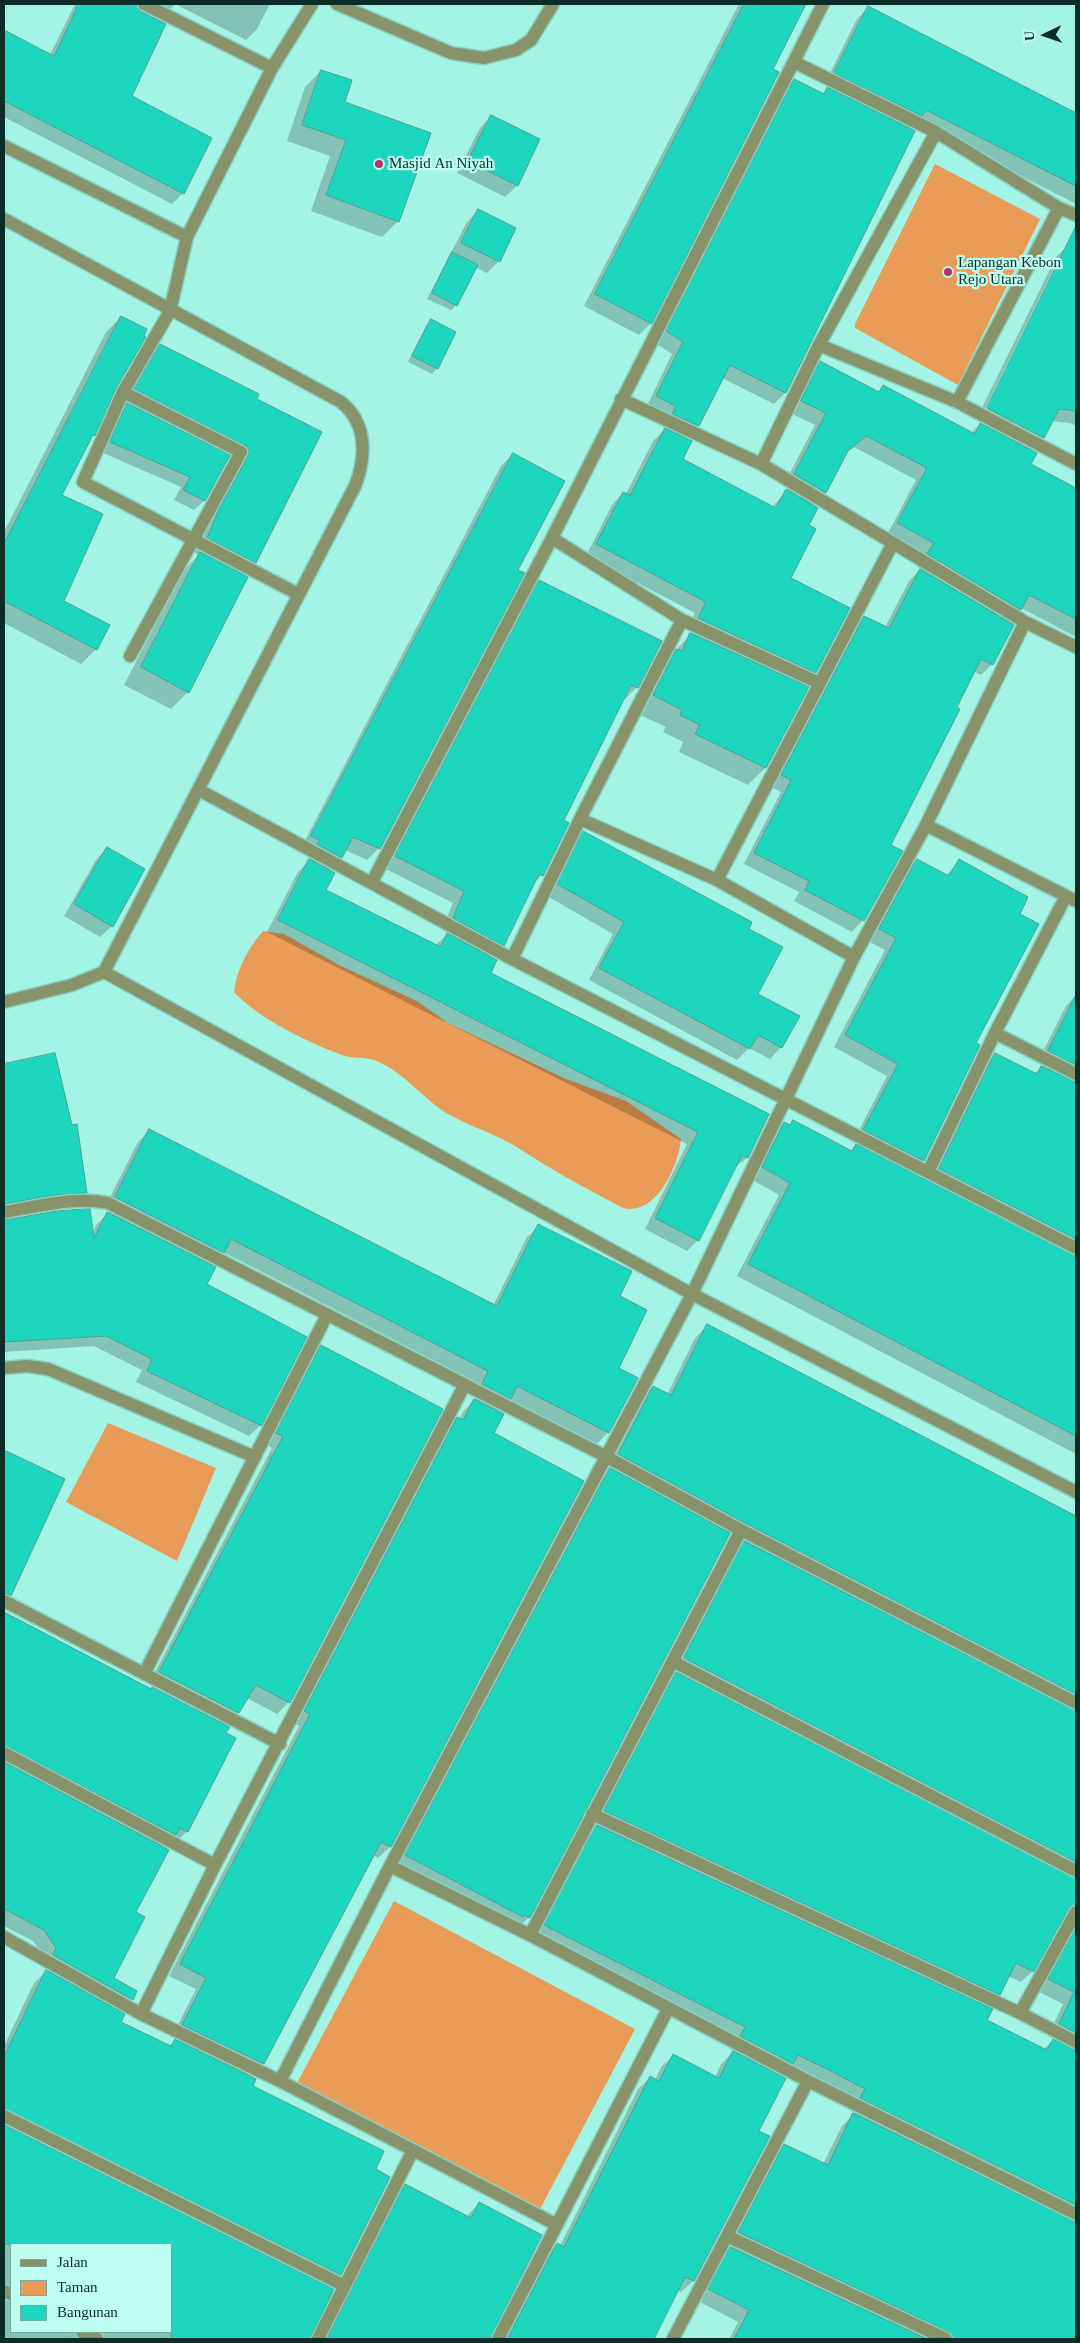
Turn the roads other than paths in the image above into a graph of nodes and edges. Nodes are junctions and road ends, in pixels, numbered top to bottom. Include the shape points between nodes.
1 (144, 4) edge
2 (312, 4) edge
3 (337, 4) edge
4 (553, 4) edge
5 (823, 4) edge
6 (794, 62) junction
7 (272, 68) junction
8 (936, 132) junction
9 (4, 146) edge
10 (1059, 208) junction
11 (1076, 215) edge
12 (4, 219) edge
13 (187, 237) junction
14 (170, 311) junction
15 (819, 345) junction
16 (123, 392) junction
17 (621, 399) junction
18 (957, 402) junction
19 (761, 464) junction
20 (1076, 464) edge
21 (552, 538) junction
22 (193, 539) junction
23 (892, 543) junction
24 (298, 594) junction
25 (682, 620) junction
26 (1025, 622) junction
27 (1076, 647) edge
28 (130, 656) dead end
29 (819, 683) junction
30 (200, 790) junction
31 (580, 818) junction
32 (926, 825) junction
33 (716, 880) junction
34 (372, 882) junction
35 (1071, 898) edge
36 (854, 956) junction
37 (512, 959) junction
38 (104, 972) junction
39 (4, 1002) edge
40 (995, 1033) junction
41 (1076, 1074) edge
42 (784, 1100) junction
43 (928, 1172) junction
44 (4, 1212) edge
45 (1076, 1248) edge
46 (692, 1294) junction
47 (327, 1315) junction
48 (4, 1368) edge
49 (464, 1386) junction
50 (605, 1456) junction
51 (255, 1457) junction
52 (1076, 1492) edge
53 (741, 1530) junction
54 (4, 1601) edge
55 (674, 1662) junction
56 (144, 1674) junction
57 (1076, 1703) edge
58 (280, 1744) junction
59 (4, 1753) edge
60 (592, 1814) junction
61 (215, 1865) junction
62 (390, 1866) junction
63 (1076, 1871) edge
64 (1076, 1912) edge
65 (530, 1935) junction
66 (4, 1937) edge
67 (668, 2009) junction
68 (1020, 2013) junction
69 (140, 2014) junction
70 (1076, 2042) edge
71 (280, 2081) junction
72 (808, 2081) junction
73 (4, 2116) edge
74 (412, 2152) junction
75 (1076, 2214) edge
76 (557, 2225) junction
77 (728, 2236) junction
78 (345, 2286) junction
79 (84, 2333) edge
80 (97, 2339) edge
81 (318, 2339) edge
82 (498, 2339) edge
83 (673, 2339) edge
84 (946, 2339) edge

1 - 7 street
2 - 7 street
3 - 4 street via 451,53 484,58 516,50 531,40
5 - 6 street
6 - 8 street
6 - 17 street
7 - 13 street
8 - 10 street
8 - 15 street
9 - 13 street
10 - 11 street
10 - 18 street
12 - 14 street
13 - 14 street
14 - 16 street
14 - 24 street via 340,402 355,417 363,444 363,465
15 - 18 street
15 - 19 street
16 - 22 street via 83,482
16 - 22 street via 241,452
17 - 19 street
17 - 21 street
18 - 20 street
19 - 23 street
21 - 25 street
21 - 34 street
22 - 24 street
22 - 28 street
23 - 26 street
23 - 29 street
24 - 30 street
25 - 29 street
25 - 31 street
26 - 27 street
26 - 32 street
29 - 33 street
30 - 34 street
30 - 38 street
31 - 33 street
31 - 37 street
32 - 35 street
32 - 36 street
33 - 36 street
34 - 37 street
35 - 40 street
36 - 42 street
37 - 42 street
38 - 39 street via 72,985
38 - 46 street
40 - 41 street
40 - 43 street
42 - 43 street
42 - 46 street
43 - 45 street
44 - 47 street via 78,1201 108,1203
46 - 50 street
46 - 52 street
47 - 49 street
47 - 51 street
48 - 51 street via 27,1366 48,1369
49 - 50 street
49 - 58 street
50 - 53 street
50 - 62 street
51 - 56 street
53 - 55 street
53 - 57 street
54 - 56 street
55 - 60 street
55 - 63 street
56 - 58 street
58 - 61 street
59 - 61 street
60 - 65 street
60 - 68 street
61 - 69 street
62 - 65 street
62 - 71 street
64 - 68 street
65 - 67 street
66 - 69 street
67 - 72 street
67 - 76 street
68 - 70 street
69 - 71 street
71 - 74 street
72 - 75 street
72 - 77 street
73 - 78 street
74 - 76 street
74 - 78 street
76 - 82 street
77 - 83 street
77 - 84 street
78 - 81 street
79 - 80 street

